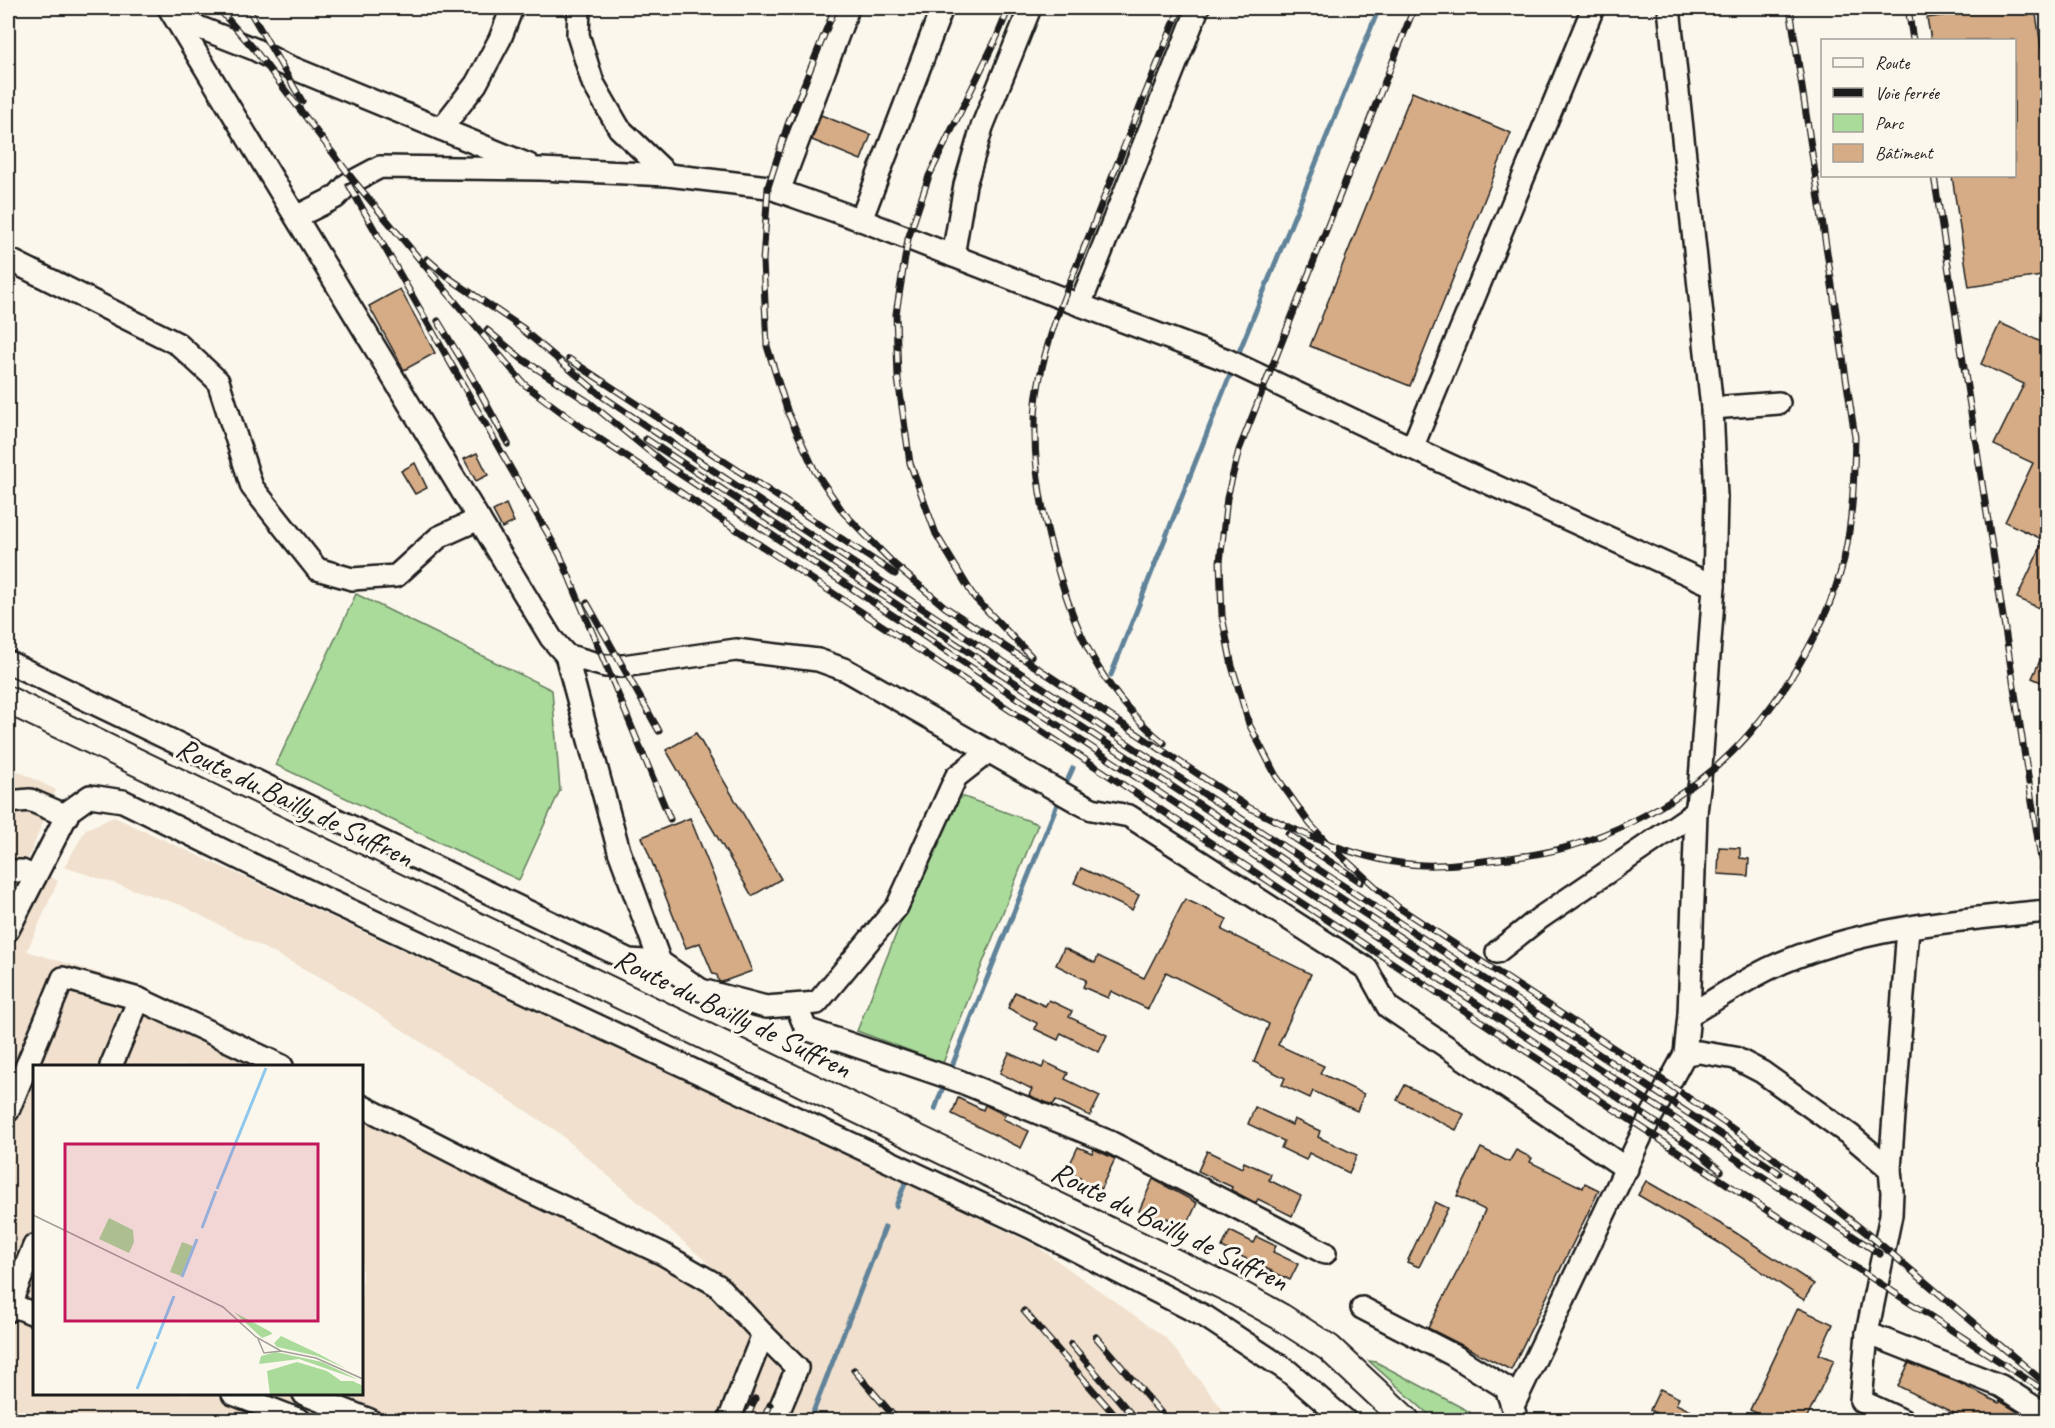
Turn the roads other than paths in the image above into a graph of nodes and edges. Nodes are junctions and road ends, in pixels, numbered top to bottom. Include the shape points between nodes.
1 (169, 8) edge
2 (174, 8) edge
3 (512, 8) edge
4 (579, 8) edge
5 (848, 8) edge
6 (942, 8) edge
7 (1030, 8) edge
8 (1198, 8) edge
9 (1593, 8) edge
10 (1669, 8) edge
11 (441, 129) junction
12 (540, 169) junction
13 (668, 175) junction
14 (779, 191) junction
15 (296, 218) junction
16 (861, 220) junction
17 (953, 256) junction
18 (8, 259) edge
19 (1080, 305) junction
20 (1779, 404) dead end
21 (1712, 408) junction
22 (1412, 448) junction
23 (479, 519) junction
24 (1714, 586) junction
25 (566, 655) junction
26 (8, 662) edge
27 (8, 700) edge
28 (989, 751) junction
29 (8, 802) edge
30 (1696, 812) junction
31 (67, 816) junction
32 (8, 871) edge
33 (34, 877) junction
34 (2048, 910) edge
35 (1908, 928) junction
36 (8, 930) edge
37 (1497, 952) dead end
38 (660, 962) junction
39 (139, 999) junction
40 (796, 1005) junction
41 (1689, 1015) junction
42 (1685, 1054) junction
43 (111, 1065) edge
44 (280, 1065) edge
45 (363, 1107) edge
46 (8, 1110) edge
47 (1628, 1169) junction
48 (1890, 1169) junction
49 (33, 1248) edge
50 (1325, 1253) dead end
51 (21, 1278) edge
52 (8, 1306) edge
53 (1362, 1308) dead end
54 (33, 1314) edge
55 (763, 1334) junction
56 (1867, 1334) junction
57 (236, 1395) edge
58 (307, 1395) edge
59 (1518, 1416) edge
60 (2048, 1416) edge
61 (300, 1420) edge
62 (370, 1420) edge
63 (729, 1420) edge
64 (775, 1420) edge
65 (1345, 1420) edge
66 (1406, 1420) edge
67 (1531, 1420) edge
68 (1902, 1420) edge

1 - 15 street
2 - 11 street via 198,27
3 - 11 street via 476,84
4 - 13 street via 578,35 593,83 619,128
5 - 14 street
6 - 16 street
7 - 17 street via 982,127 965,185
8 - 19 street
9 - 22 street
10 - 21 street
11 - 12 street
12 - 13 street
12 - 15 street via 380,167
13 - 14 street
14 - 16 street
15 - 23 street
16 - 17 street
17 - 19 street
18 - 23 street via 178,344 218,381 252,487 317,570 352,579 396,576 439,537
19 - 22 street via 1227,360
20 - 21 street
21 - 24 street
22 - 24 street
23 - 25 street via 551,638
24 - 30 street
25 - 28 street via 605,666 736,650 818,660 846,670
25 - 38 street via 619,851
26 - 38 street via 629,960
27 - 66 main road, Route du Bailly de Suffren via 1236,1292 1329,1348
28 - 40 street via 956,777 897,907 817,1004
28 - 47 street via 1092,809 1128,816 1367,969 1388,1007
29 - 31 street via 30,800
30 - 37 street via 1540,918
30 - 41 street
31 - 33 street
31 - 65 street via 90,796 123,801 900,1165 1206,1317 1288,1371
32 - 33 street via 22,871
33 - 36 street
34 - 35 street
35 - 41 street via 1842,941 1768,969
35 - 48 street
38 - 40 street via 701,990 766,1007
39 - 43 street
39 - 44 street
39 - 46 street via 63,978
40 - 50 street via 806,1029 959,1081 1110,1142
41 - 42 street
42 - 47 street
42 - 48 street via 1699,1052 1735,1058 1762,1072
45 - 55 street via 663,1254 717,1285
47 - 59 street
48 - 56 street via 1891,1215
49 - 51 street
51 - 52 street
52 - 54 street
53 - 59 street via 1453,1355 1506,1388
55 - 63 street
55 - 64 street via 797,1368
56 - 60 street via 2001,1386
56 - 68 street via 1861,1401
57 - 61 street
58 - 62 street
59 - 67 street

